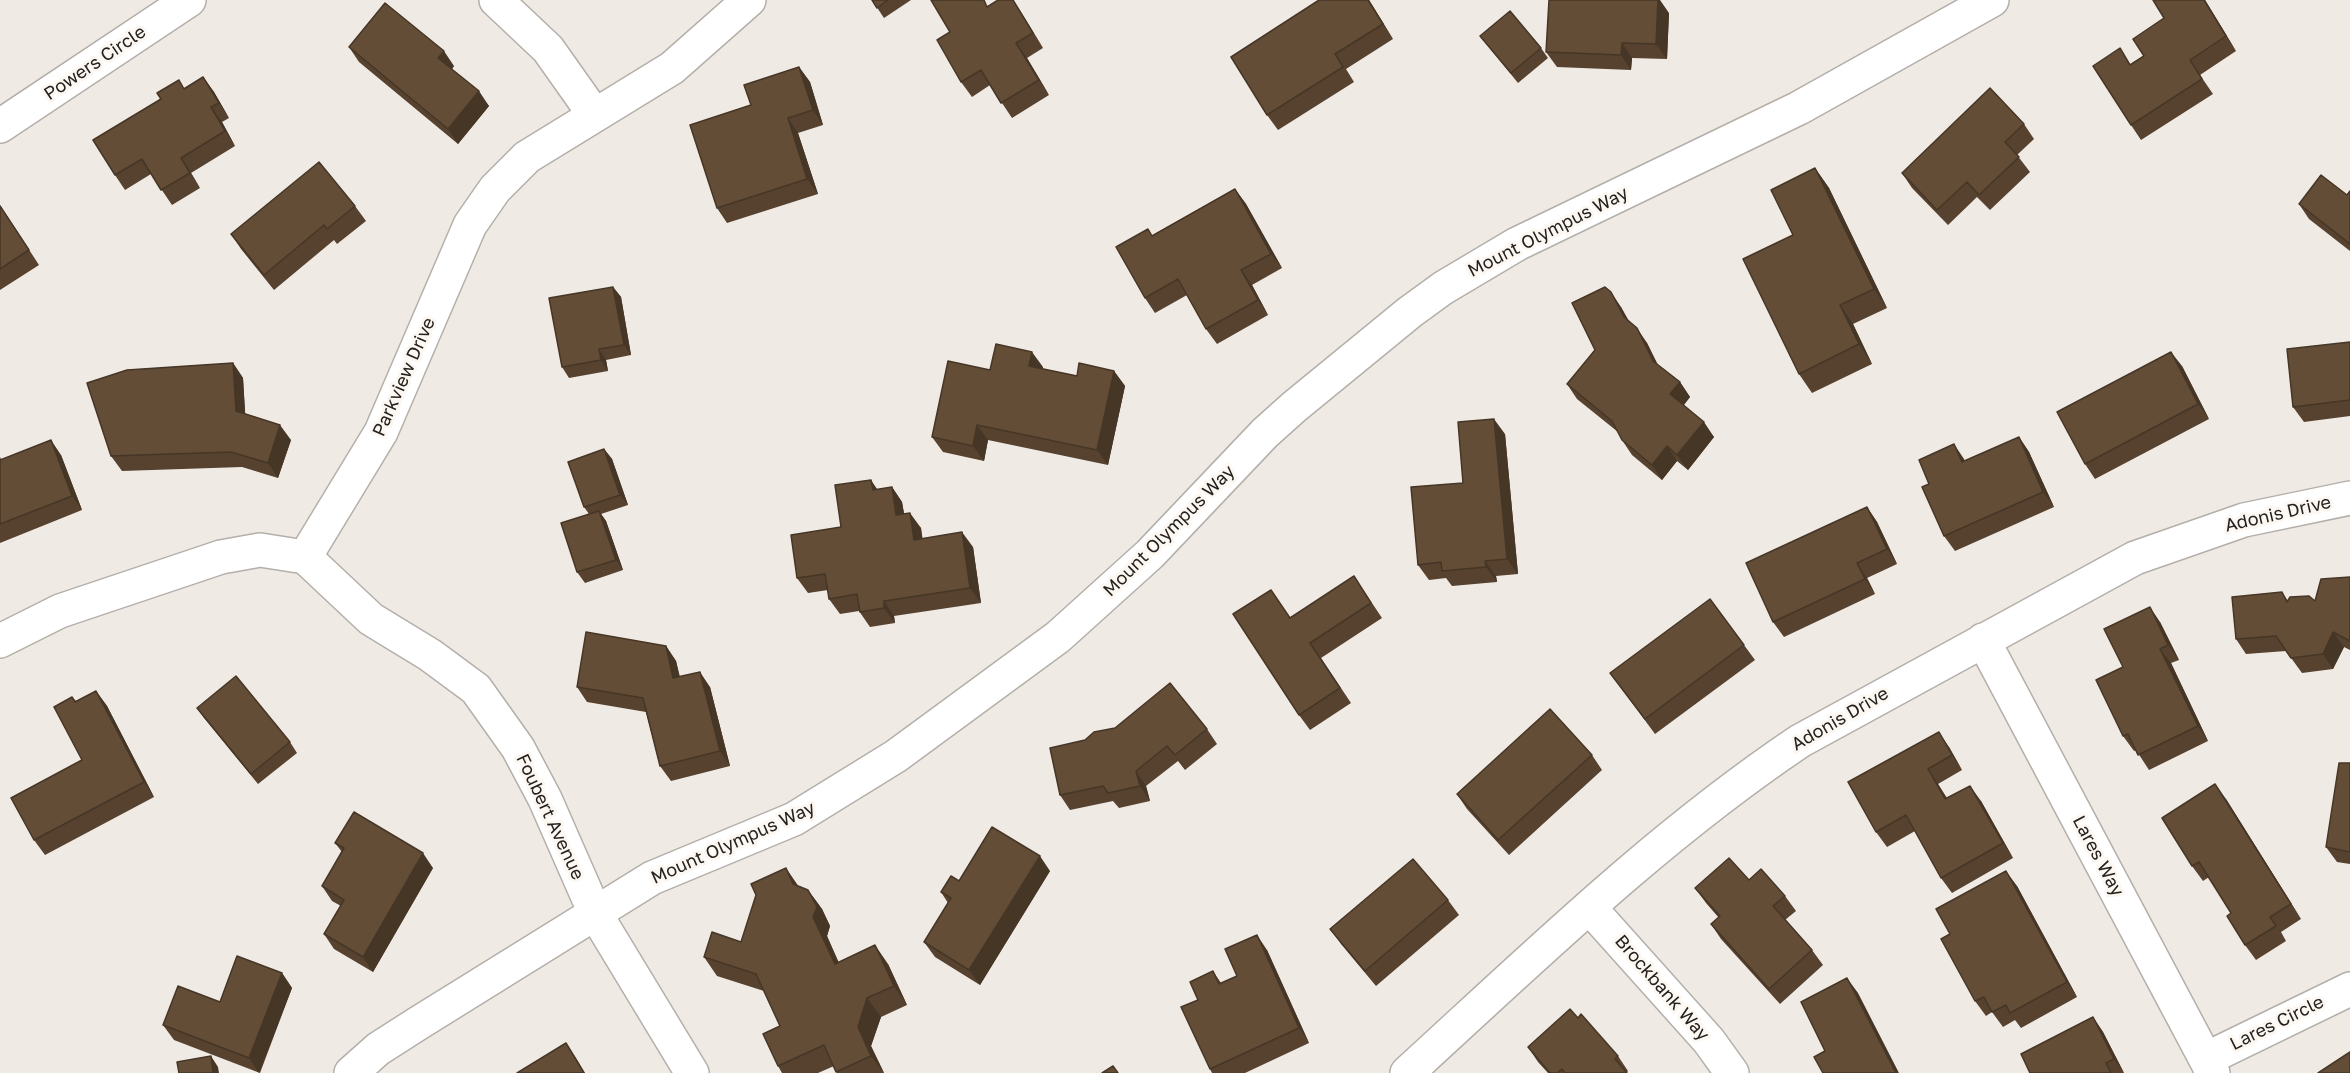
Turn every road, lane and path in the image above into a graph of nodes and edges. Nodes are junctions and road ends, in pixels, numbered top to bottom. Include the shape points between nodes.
1 (189, 0) edge
2 (496, 0) edge
3 (749, 0) edge
4 (1992, 0) edge
5 (594, 114) junction
6 (0, 126) edge
7 (2350, 498) edge
8 (305, 557) junction
9 (1983, 640) junction
10 (0, 641) edge
11 (1589, 907) junction
12 (594, 913) junction
13 (2350, 989) edge
14 (2209, 1066) edge
15 (351, 1073) edge
16 (692, 1073) edge
17 (1407, 1073) edge
18 (1732, 1073) edge

1 - 6 street, Powers Circle
2 - 5 street via 548,49
3 - 5 street, Parkview Drive via 672,68
4 - 12 street, Mount Olympus Way via 1799,108 1516,244 1443,288 1265,433 1150,554 1039,651 896,756 820,805 767,832 652,878
5 - 8 street, Parkview Drive via 527,157 495,189 470,225 381,432
7 - 9 street, Adonis Drive via 2244,520 2146,554
8 - 10 street via 260,550 221,557 60,611
8 - 12 street, Foubert Avenue via 371,619 476,689 518,748 545,799
9 - 11 street, Adonis Drive via 1847,713 1754,772 1677,831
9 - 14 street, Lares Way
11 - 17 street, Adonis Drive
11 - 18 street, Brockbank Way via 1709,1041
12 - 15 street, Mount Olympus Way via 378,1049
12 - 16 street, Foubert Avenue
13 - 14 street, Lares Circle

